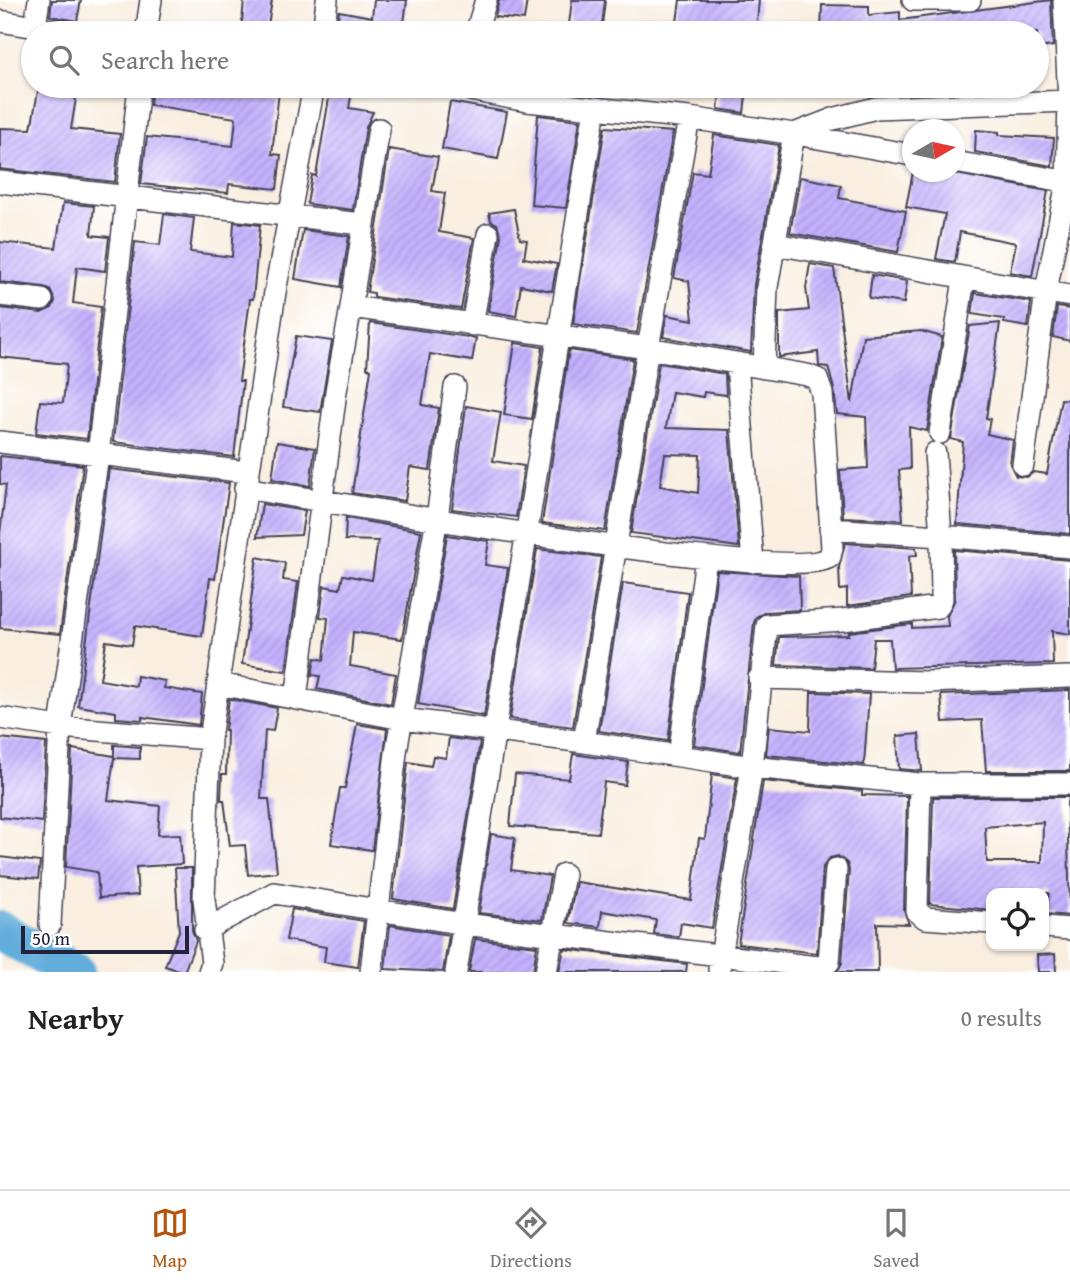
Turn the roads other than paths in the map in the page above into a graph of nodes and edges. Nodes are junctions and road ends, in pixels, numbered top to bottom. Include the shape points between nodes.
1 (39, 0) edge
2 (151, 0) edge
3 (327, 0) edge
4 (486, 0) edge
5 (913, 0) edge
6 (970, 0) edge
7 (1064, 0) edge
8 (0, 21) edge
9 (36, 21) edge
10 (148, 21) edge
11 (324, 21) edge
12 (480, 21) edge
13 (21, 24) edge
14 (137, 98) edge
15 (312, 98) edge
16 (511, 98) edge
17 (1069, 102) edge
18 (595, 108) junction
19 (690, 118) junction
20 (379, 129) dead end
21 (794, 134) junction
22 (902, 153) edge
23 (965, 164) edge
24 (0, 182) edge
25 (1068, 182) edge
26 (124, 199) junction
27 (291, 216) junction
28 (362, 225) junction
29 (488, 234) dead end
30 (775, 244) junction
31 (964, 279) junction
32 (1046, 291) junction
33 (0, 295) edge
34 (1070, 296) edge
35 (42, 300) dead end
36 (351, 307) junction
37 (472, 325) junction
38 (559, 335) junction
39 (648, 348) junction
40 (737, 364) junction
41 (764, 368) junction
42 (455, 387) dead end
43 (0, 442) edge
44 (98, 455) junction
45 (1023, 465) dead end
46 (246, 480) junction
47 (322, 500) junction
48 (437, 519) junction
49 (830, 529) junction
50 (526, 533) junction
51 (941, 536) junction
52 (617, 545) junction
53 (1070, 547) edge
54 (706, 558) junction
55 (753, 562) junction
56 (1070, 677) edge
57 (759, 678) junction
58 (219, 684) junction
59 (296, 699) junction
60 (0, 718) edge
61 (402, 719) junction
62 (60, 727) junction
63 (496, 730) junction
64 (211, 738) junction
65 (584, 742) junction
66 (678, 756) junction
67 (752, 768) junction
68 (920, 784) junction
69 (1070, 784) edge
70 (836, 869) dead end
71 (564, 874) dead end
72 (378, 911) junction
73 (986, 923) edge
74 (464, 924) junction
75 (50, 925) dead end
76 (1049, 927) edge
77 (1070, 929) edge
78 (205, 930) junction
79 (553, 934) junction
80 (720, 965) edge
81 (209, 972) edge
82 (371, 972) edge
83 (456, 972) edge
84 (546, 972) edge

1 - 9 street
2 - 10 street
3 - 11 street
4 - 12 street
5 - 6 street
7 - 17 street
8 - 13 street
14 - 26 street
15 - 27 street
16 - 18 street
17 - 21 street via 876,108
17 - 25 street
18 - 19 street
18 - 38 street
19 - 21 street
19 - 39 street
20 - 28 street
21 - 22 street
21 - 30 street
23 - 25 street
24 - 26 street
25 - 32 street
26 - 27 street
26 - 44 street
27 - 28 street
27 - 46 street
28 - 36 street
29 - 37 street
30 - 31 street
30 - 41 street via 767,287
31 - 32 street
31 - 51 street via 938,443
32 - 34 street
32 - 45 street
33 - 35 street
36 - 37 street
36 - 47 street
37 - 38 street
38 - 39 street
38 - 50 street
39 - 40 street
39 - 52 street
40 - 41 street
40 - 55 street
41 - 49 street via 817,379 822,393
42 - 48 street
43 - 44 street
44 - 46 street
44 - 62 street
46 - 47 street
46 - 58 street
47 - 48 street
47 - 59 street
48 - 50 street
48 - 61 street
49 - 51 street
49 - 55 street via 832,548 826,560
50 - 52 street
50 - 63 street
51 - 53 street
51 - 57 street via 943,599 938,607 767,625
52 - 54 street
52 - 65 street
54 - 55 street
54 - 66 street
56 - 57 street via 927,682
57 - 67 street
58 - 59 street
58 - 64 street
59 - 61 street
60 - 62 street
61 - 63 street
61 - 72 street
62 - 64 street
62 - 75 street
63 - 65 street
63 - 74 street
64 - 78 street
65 - 66 street
66 - 67 street
67 - 68 street
67 - 80 street
68 - 69 street
68 - 73 street via 917,911 925,918
70 - 80 street via 829,961 817,967
71 - 79 street
72 - 74 street
72 - 78 street via 274,893
72 - 82 street
74 - 79 street
74 - 83 street
76 - 77 street
78 - 81 street via 212,963
79 - 80 street
79 - 84 street

